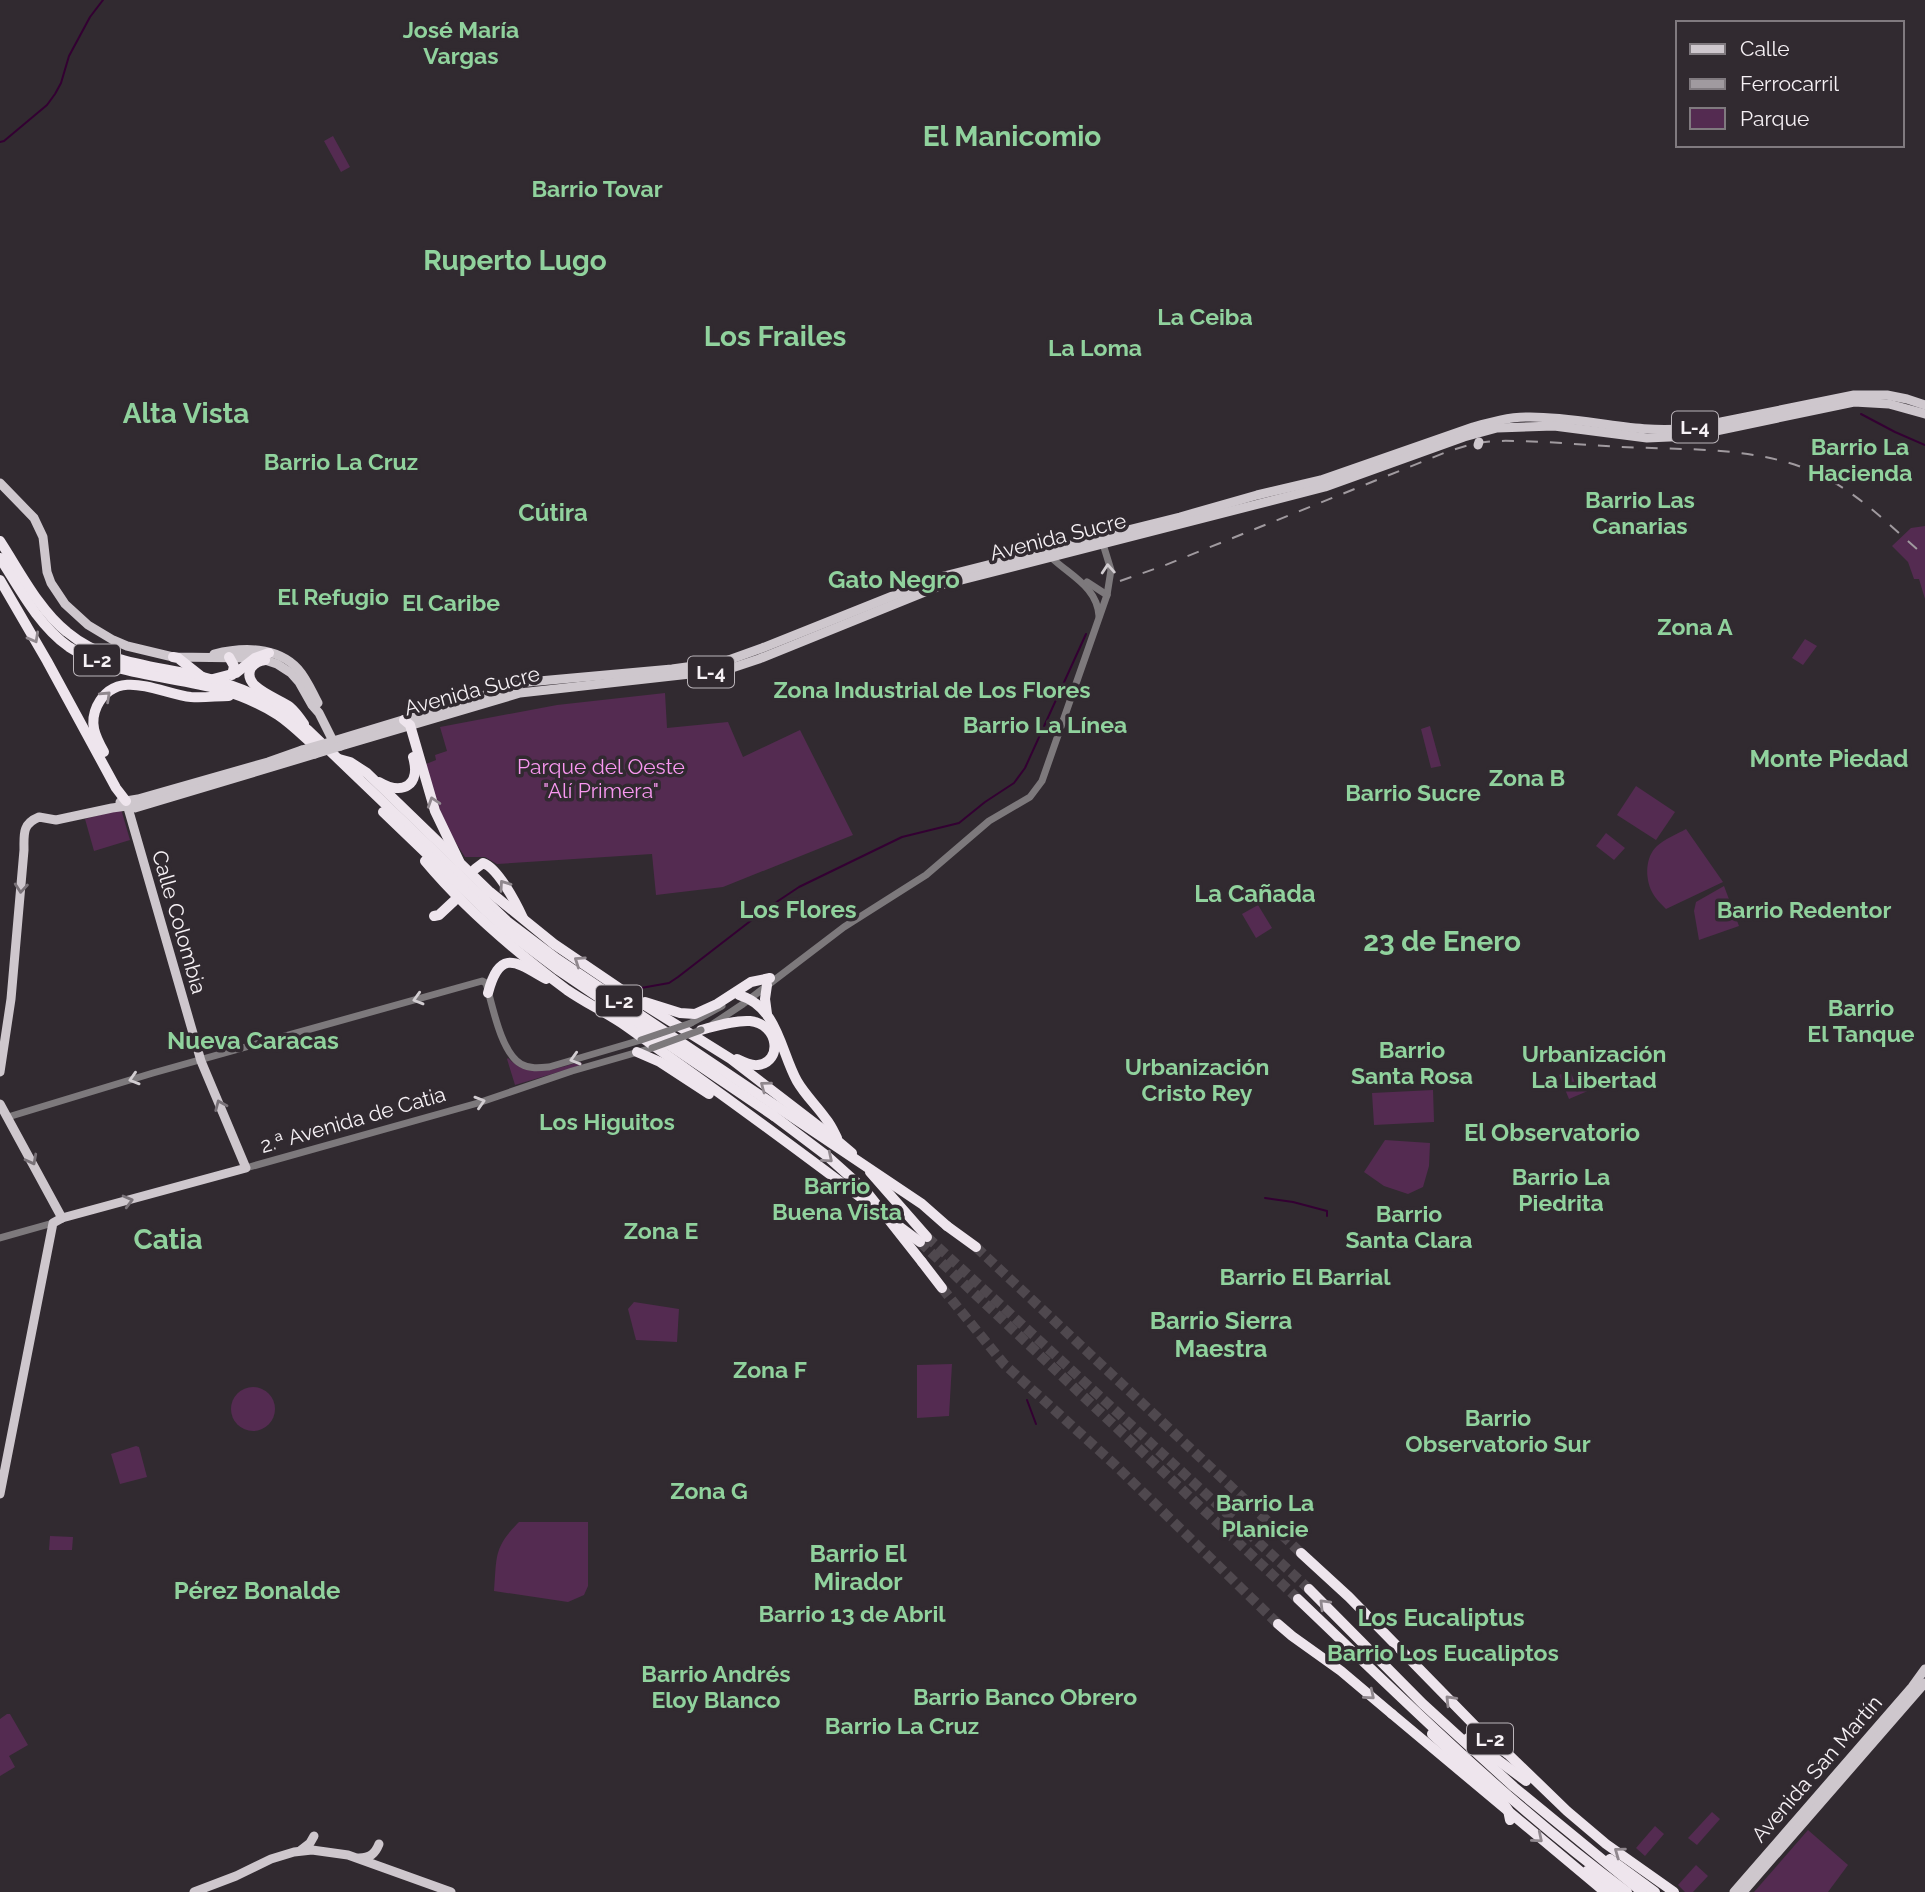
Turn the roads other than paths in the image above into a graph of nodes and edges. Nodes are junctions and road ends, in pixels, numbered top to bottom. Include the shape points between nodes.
1 (1925, 405) edge
2 (1925, 414) edge
3 (1488, 430) junction
4 (1478, 443) dead end
5 (0, 483) edge
6 (0, 541) edge
7 (1103, 544) junction
8 (1052, 552) junction
9 (0, 558) edge
10 (0, 579) edge
11 (1079, 580) junction
12 (1094, 596) junction
13 (1106, 597) junction
14 (1100, 617) junction
15 (205, 656) junction
16 (173, 657) junction
17 (229, 657) junction
18 (263, 657) junction
19 (232, 675) junction
20 (206, 678) junction
21 (237, 695) junction
22 (406, 724) junction
23 (308, 730) junction
24 (335, 743) junction
25 (336, 762) junction
26 (367, 773) junction
27 (126, 804) junction
28 (409, 838) junction
29 (439, 856) junction
30 (467, 867) junction
31 (454, 901) dead end
32 (434, 916) dead end
33 (525, 922) junction
34 (769, 981) junction
35 (587, 989) junction
36 (568, 990) junction
37 (488, 993) junction
38 (739, 995) junction
39 (751, 998) junction
40 (635, 999) junction
41 (767, 1015) junction
42 (615, 1020) junction
43 (689, 1027) junction
44 (701, 1030) junction
45 (714, 1049) junction
46 (637, 1052) junction
47 (201, 1060) junction
48 (0, 1072) edge
49 (732, 1077) junction
50 (0, 1104) edge
51 (775, 1111) junction
52 (8, 1117) junction
53 (758, 1122) junction
54 (839, 1142) junction
55 (246, 1168) junction
56 (57, 1221) junction
57 (0, 1238) edge
58 (976, 1247) tunnel mouth
59 (942, 1288) tunnel mouth
60 (0, 1494) edge
61 (1301, 1553) tunnel mouth
62 (1309, 1589) tunnel mouth
63 (1298, 1599) tunnel mouth
64 (1278, 1624) tunnel mouth
65 (1925, 1669) edge
66 (1925, 1677) edge
67 (1925, 1683) edge
68 (1388, 1684) junction
69 (1913, 1691) junction
70 (1423, 1703) junction
71 (1526, 1782) dead end
72 (1510, 1820) dead end
73 (314, 1836) dead end
74 (379, 1844) dead end
75 (294, 1852) junction
76 (1578, 1856) junction
77 (352, 1858) junction
78 (260, 1865) junction
79 (1642, 1888) edge
80 (185, 1892) edge
81 (195, 1892) edge
82 (434, 1892) edge
83 (451, 1892) edge
84 (1605, 1892) edge
85 (1614, 1892) edge
86 (1627, 1892) edge
87 (1656, 1892) edge
88 (1674, 1892) edge
89 (1734, 1892) edge
90 (1743, 1892) edge

1 - 8 main road, Avenida Sucre / L-4 via 1892,396 1854,395 1666,431 1547,418 1497,421 1321,480
2 - 3 main road, Avenida Sucre / L-4 via 1862,402 1675,438 1555,426
3 - 4 main road
3 - 7 main road, Avenida Sucre / L-4 via 1325,487
5 - 16 main road via 39,527 51,583 73,612 113,640
6 - 20 highway, L-2 via 50,615 77,640 113,658
7 - 8 main road, Avenida Sucre / L-4
13 -> 7 street via 1111,570
8 - 11 street
8 - 22 main road, Avenida Sucre / L-4 via 928,590 726,670 520,692
9 - 21 highway, L-2 via 47,626 78,652 110,665
10 -> 27 highway
11 - 12 street
11 - 13 street
12 - 13 street via 1098,600
12 - 14 street
13 - 14 street
14 - 34 street via 1036,791 989,821 926,875
15 - 16 main road
15 - 17 main road
15 - 18 main road via 239,650
16 - 20 highway
17 - 18 main road
17 - 19 highway
18 - 19 highway
18 - 23 highway via 252,667 253,684 295,711
18 - 24 main road via 286,659 300,671
19 - 20 highway
20 - 23 highway, L-2 via 262,699
21 - 25 highway, L-2 via 278,716
27 -> 21 highway via 93,726 94,711 104,696 115,688 136,684 193,697
22 - 24 main road, Avenida Sucre / L-4
22 - 26 highway via 415,766 410,784 394,789
30 -> 22 highway via 435,810
23 - 25 highway, L-2
24 - 27 main road, Avenida Sucre / L-4, bridge
24 - 27 main road, Avenida Sucre / L-4, bridge via 316,754 135,808
25 - 26 highway, L-2 via 350,762
25 - 28 highway, L-2
25 - 29 highway, L-2
26 - 30 highway, L-2
27 - 47 main road, Calle Colombia
27 -> 48 main road, Avenida Sucre / L-4 via 108,803 39,817 24,831 11,999
28 - 35 highway, L-2 via 508,932
28 - 36 highway, L-2 via 435,872 494,932
29 - 30 highway, L-2
29 - 49 highway, L-2 via 541,947
30 - 33 highway, L-2
33 -> 30 highway via 491,867 483,863
31 - 32 highway
40 -> 33 highway, L-2
34 - 38 street
34 - 39 street, 2.ª Avenida de Catia
34 - 40 highway via 751,982 692,1015
34 - 41 highway
35 - 42 highway, L-2
35 - 51 highway, L-2
36 - 37 highway via 508,962 496,971
36 - 42 highway, L-2
43 -> 37 street, bridge via 549,1067 529,1067 508,1051
37 -> 47 street via 484,981
38 - 39 highway
38 - 43 street
39 - 41 highway
39 - 44 street, 2.ª Avenida de Catia
40 - 43 highway, L-2
41 - 54 highway via 798,1082
42 - 53 highway, L-2
43 - 45 highway, L-2
43 - 49 highway, L-2
44 - 45 highway via 749,1021 767,1028 775,1039 773,1054 761,1065
44 - 46 street, 2.ª Avenida de Catia, bridge
54 -> 45 highway, L-2
46 - 53 highway
55 -> 46 street, 2.ª Avenida de Catia via 478,1103
47 -> 52 street
55 -> 47 main road, Calle Colombia
49 - 51 highway, L-2
50 - 52 main road
51 - 58 highway, L-2, bridge via 922,1204
51 -> 59 highway, L-2, bridge via 866,1191
52 -> 56 main road
53 - 54 highway, L-2 via 924,1240
56 -> 55 main road, 2.ª Avenida de Catia
56 - 57 street
56 - 60 main road
88 -> 61 highway, L-2 via 1567,1811
70 -> 62 highway, L-2
63 - 68 highway, L-2
64 -> 84 highway, L-2, bridge via 1341,1671
65 - 69 main road, Avenida San Martín
66 - 69 main road
67 - 69 main road, Avenida San Martín
68 - 72 highway via 1420,1723 1497,1794
68 - 76 highway, L-2
69 - 89 main road, Avenida San Martín via 1906,1692
69 - 90 main road, Avenida San Martín
70 - 71 highway
70 - 79 highway, L-2 via 1514,1787
73 - 75 main road via 306,1847
74 - 77 main road via 374,1854
75 - 77 main road via 325,1851
75 - 78 main road
76 - 85 highway, L-2, bridge via 1584,1869
76 - 86 highway, L-2
77 - 78 main road via 313,1856
77 - 82 main road
77 - 83 main road
78 - 81 main road
79 - 87 highway, L-2
80 - 81 main road

